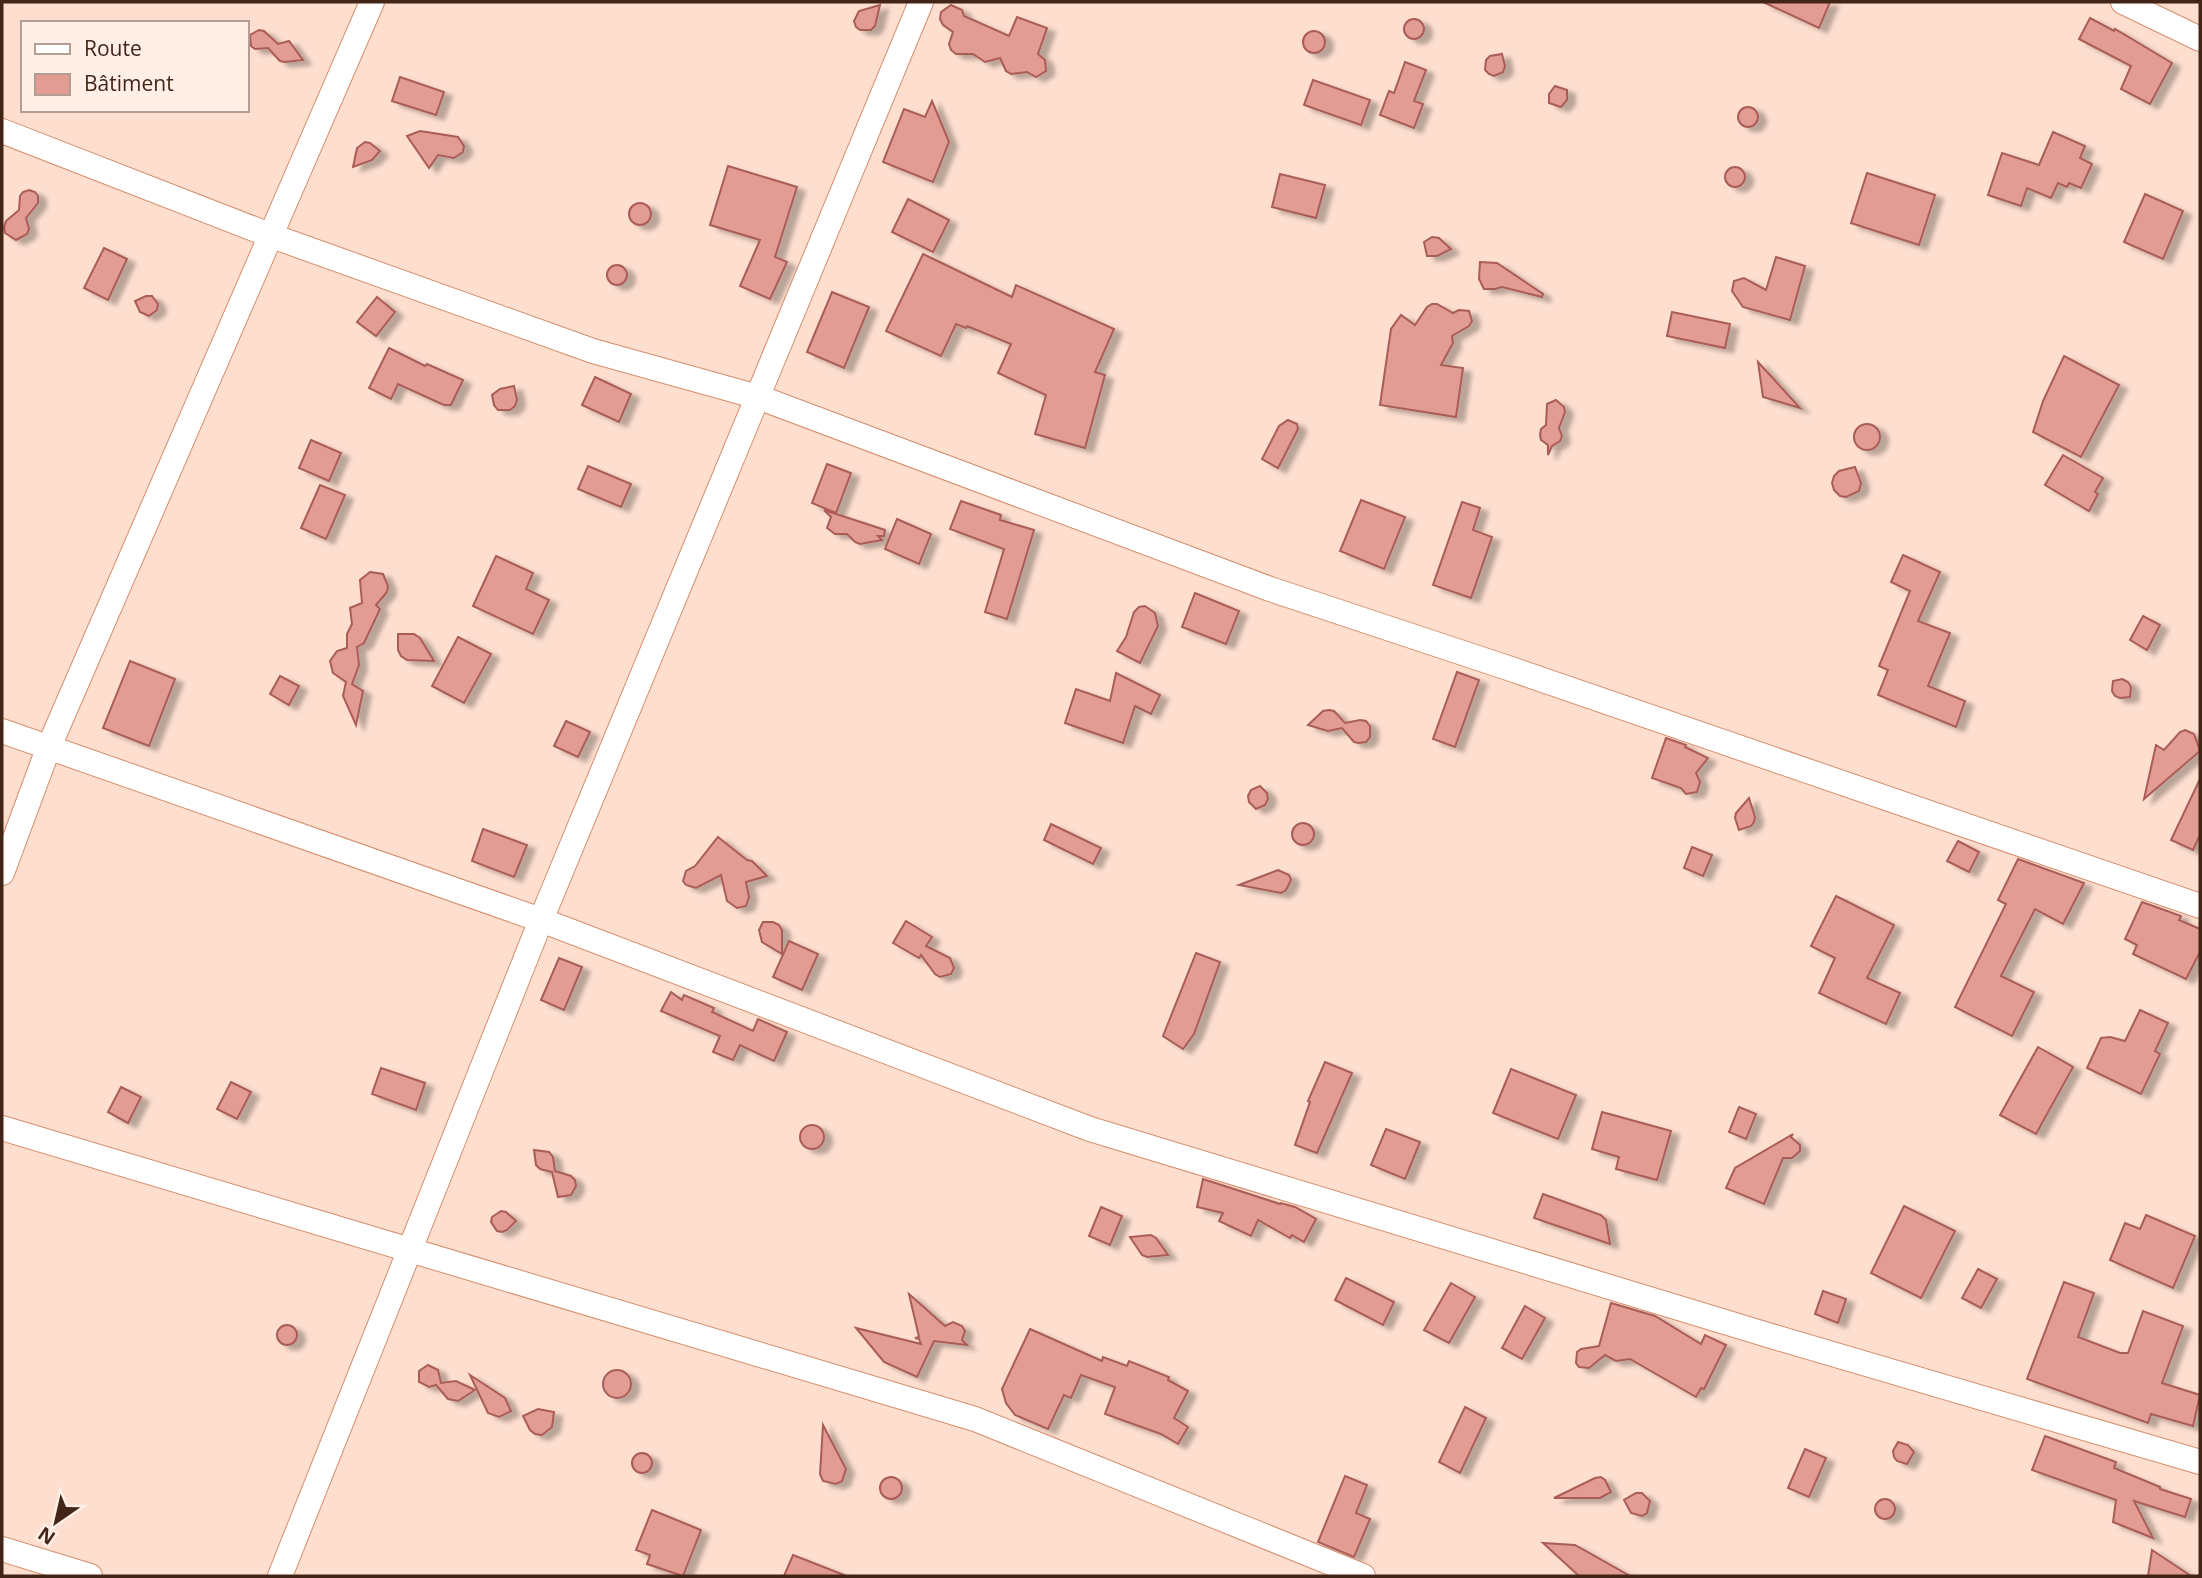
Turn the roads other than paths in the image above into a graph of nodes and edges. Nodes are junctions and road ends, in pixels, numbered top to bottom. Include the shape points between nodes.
1 (372, 2) edge
2 (921, 2) edge
3 (2123, 2) edge
4 (2200, 39) edge
5 (2, 131) edge
6 (272, 236) junction
7 (758, 397) junction
8 (2, 731) edge
9 (48, 749) junction
10 (2, 873) edge
11 (2200, 906) edge
12 (541, 920) junction
13 (2, 1128) edge
14 (410, 1250) junction
15 (2200, 1462) edge
16 (2, 1549) edge
17 (90, 1576) edge
18 (280, 1576) edge
19 (1363, 1576) edge

1 - 6 street
2 - 7 street
3 - 4 street
5 - 6 street
6 - 7 street via 593,351
6 - 9 street
7 - 11 street via 1270,589
7 - 12 street
8 - 9 street
9 - 10 street
9 - 12 street
12 - 14 street
12 - 15 street via 1090,1129
13 - 14 street
14 - 18 street
14 - 19 street via 975,1419
16 - 17 street

